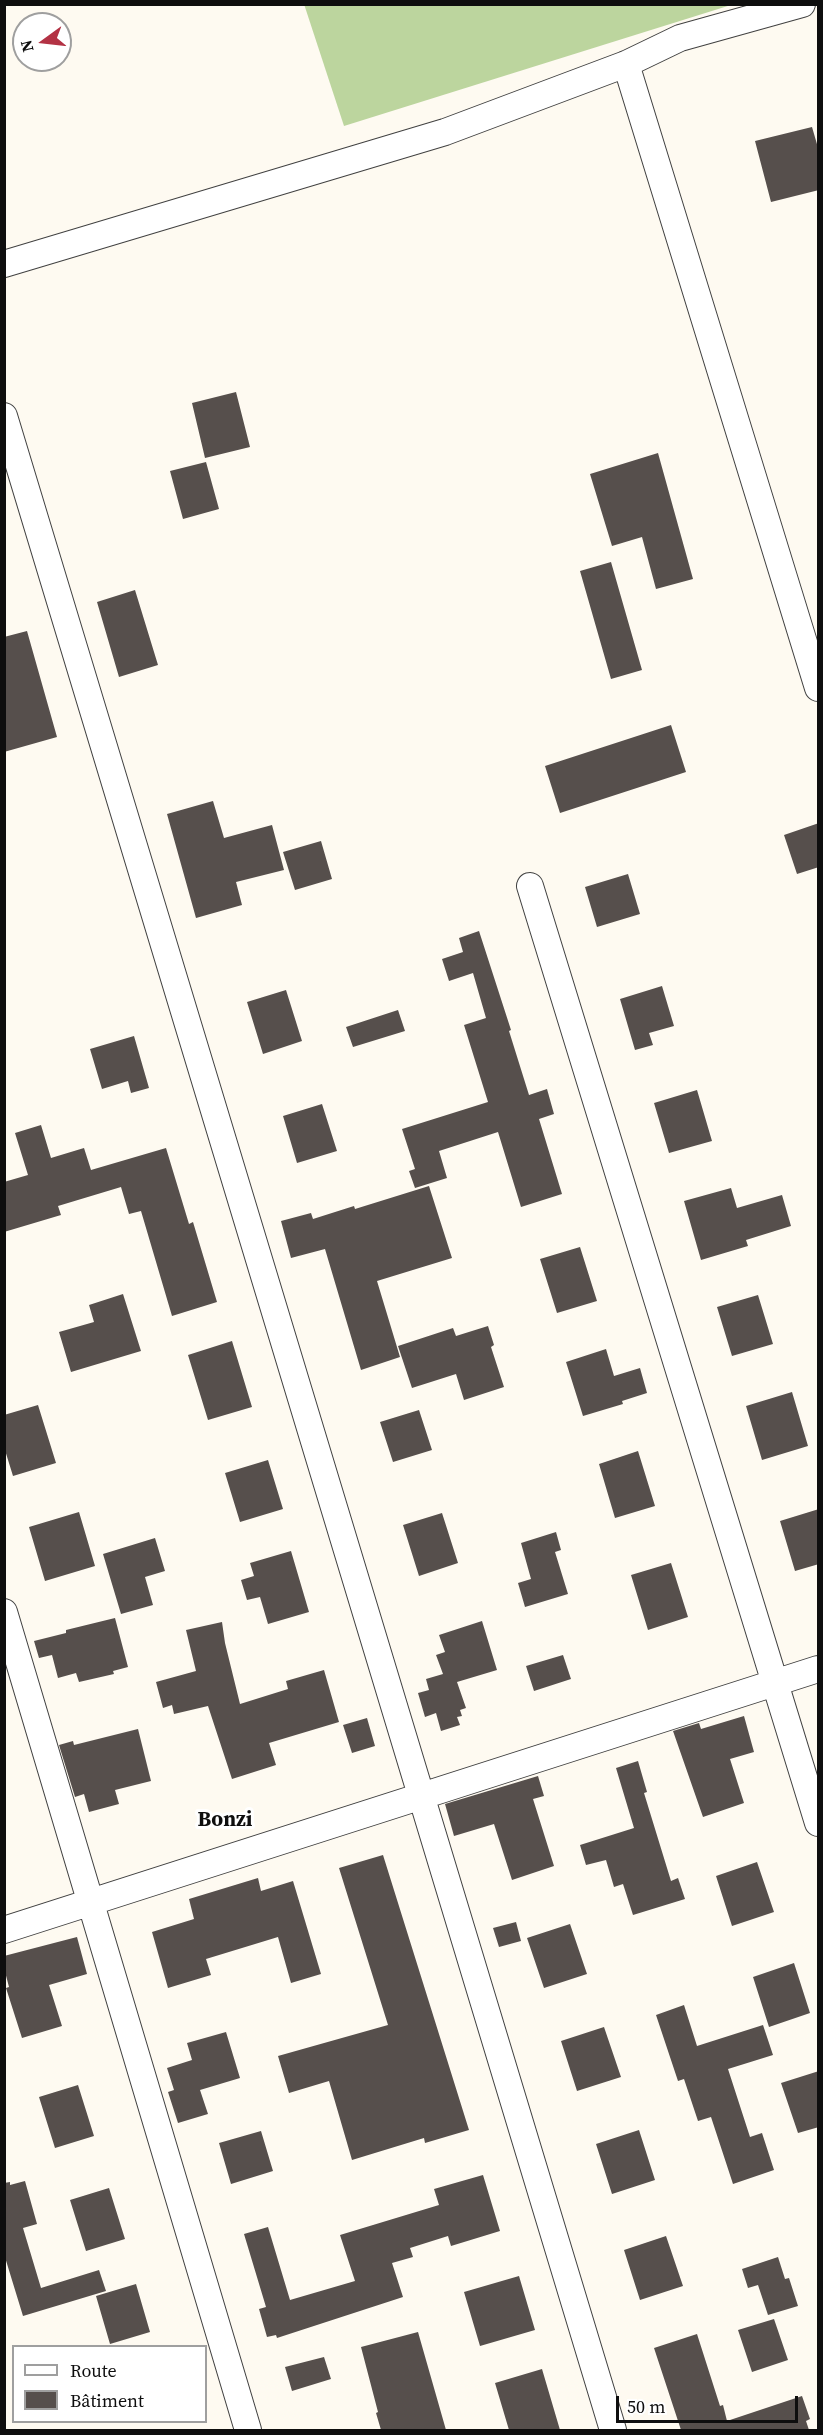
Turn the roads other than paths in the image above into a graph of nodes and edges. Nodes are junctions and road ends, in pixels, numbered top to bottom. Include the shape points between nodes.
1 (802, 4) edge
2 (626, 64) junction
3 (4, 264) edge
4 (4, 416) edge
5 (819, 688) edge
6 (530, 886) dead end
7 (4, 1612) edge
8 (819, 1669) edge
9 (776, 1683) junction
10 (421, 1796) junction
11 (819, 1823) edge
12 (91, 1902) junction
13 (4, 1930) edge
14 (248, 2430) edge
15 (613, 2430) edge

1 - 2 street via 680,38
2 - 3 street via 445,132
2 - 5 street
4 - 10 street
6 - 9 street
7 - 12 street
8 - 9 street
9 - 10 street
9 - 11 street
10 - 12 street
10 - 15 street
12 - 13 street
12 - 14 street

